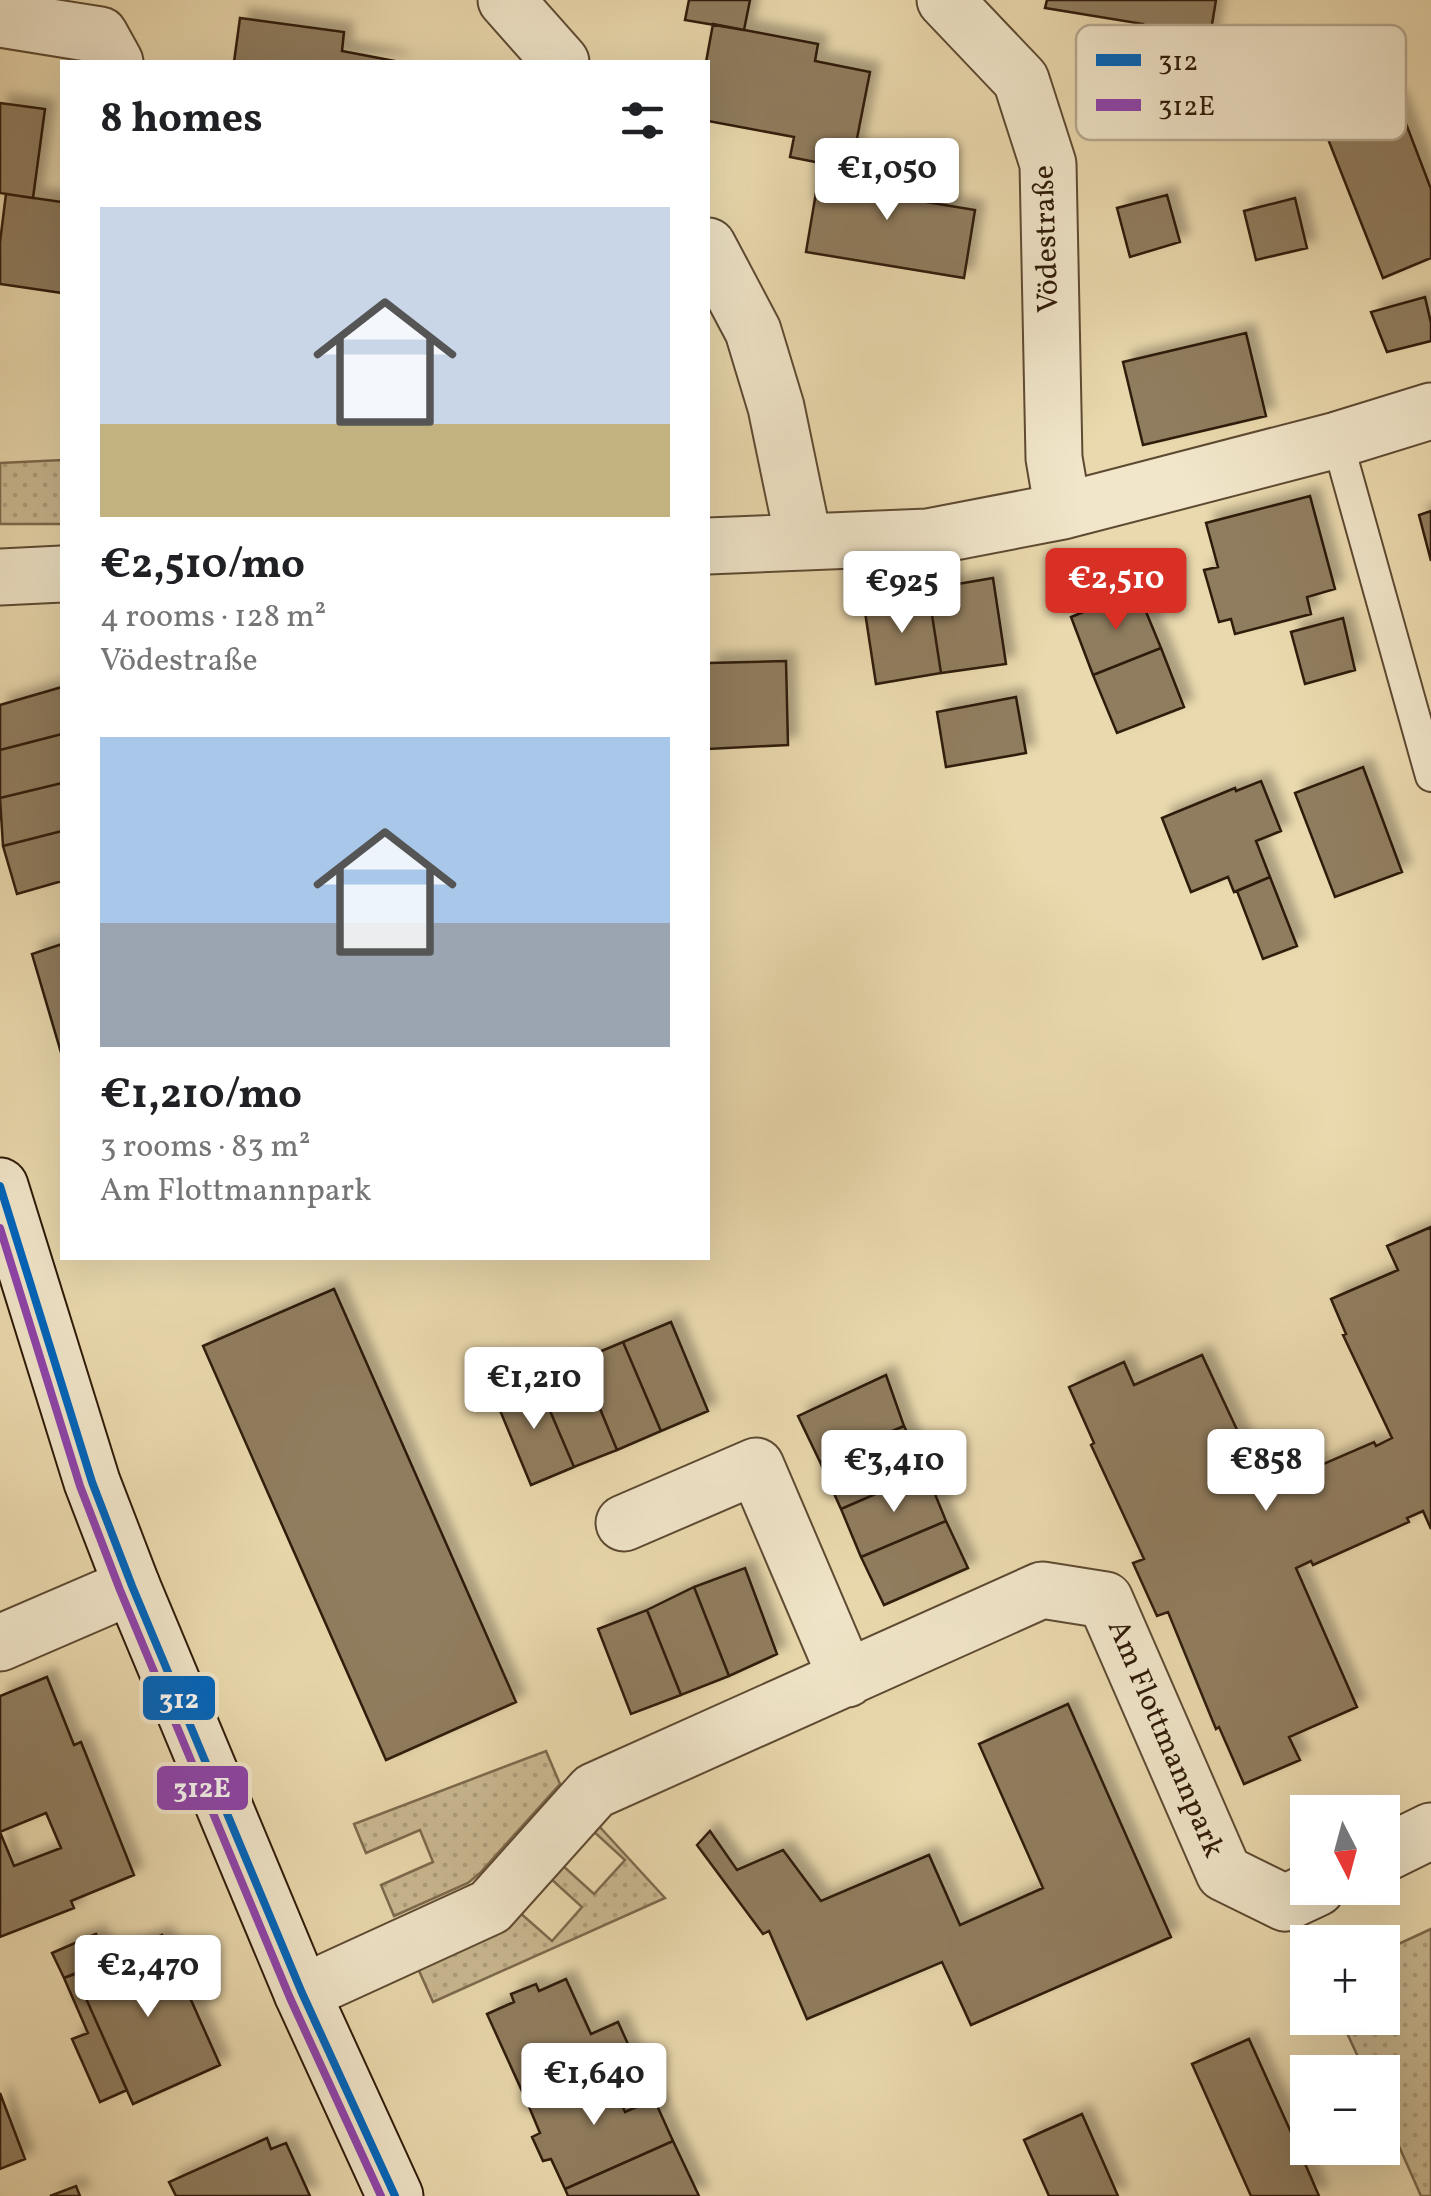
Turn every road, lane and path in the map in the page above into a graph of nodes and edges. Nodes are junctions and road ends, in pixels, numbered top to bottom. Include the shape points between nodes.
1 (506, 0) edge
2 (945, 0) edge
3 (0, 19) edge
4 (114, 60) edge
5 (559, 60) edge
6 (710, 250) edge
7 (1431, 411) edge
8 (1337, 440) junction
9 (1062, 511) junction
10 (804, 542) junction
11 (710, 546) edge
12 (60, 574) edge
13 (0, 576) edge
14 (1431, 776) edge
15 (0, 1186) edge
16 (624, 1523) dead end
17 (132, 1586) junction
18 (0, 1643) edge
19 (847, 1679) junction
20 (1431, 1832) edge
21 (1400, 1847) edge
22 (1290, 1901) edge
23 (302, 1993) junction
24 (395, 2196) edge

1 - 5 street
2 - 9 street, Vödestraße via 1021,80 1048,164 1054,458
3 - 4 street via 100,35
6 - 10 street via 753,331
7 - 8 street
8 - 9 street
8 - 14 lane
9 - 10 street via 928,537
10 - 11 street
12 - 13 street
15 - 17 street via 92,1482
16 - 19 street via 756,1466
17 - 18 street
17 - 23 street
19 - 22 street, Am Flottmannpark via 1042,1590 1105,1600 1224,1874
19 - 23 street, Am Flottmannpark via 594,1791 490,1907
20 - 21 street
23 - 24 street

